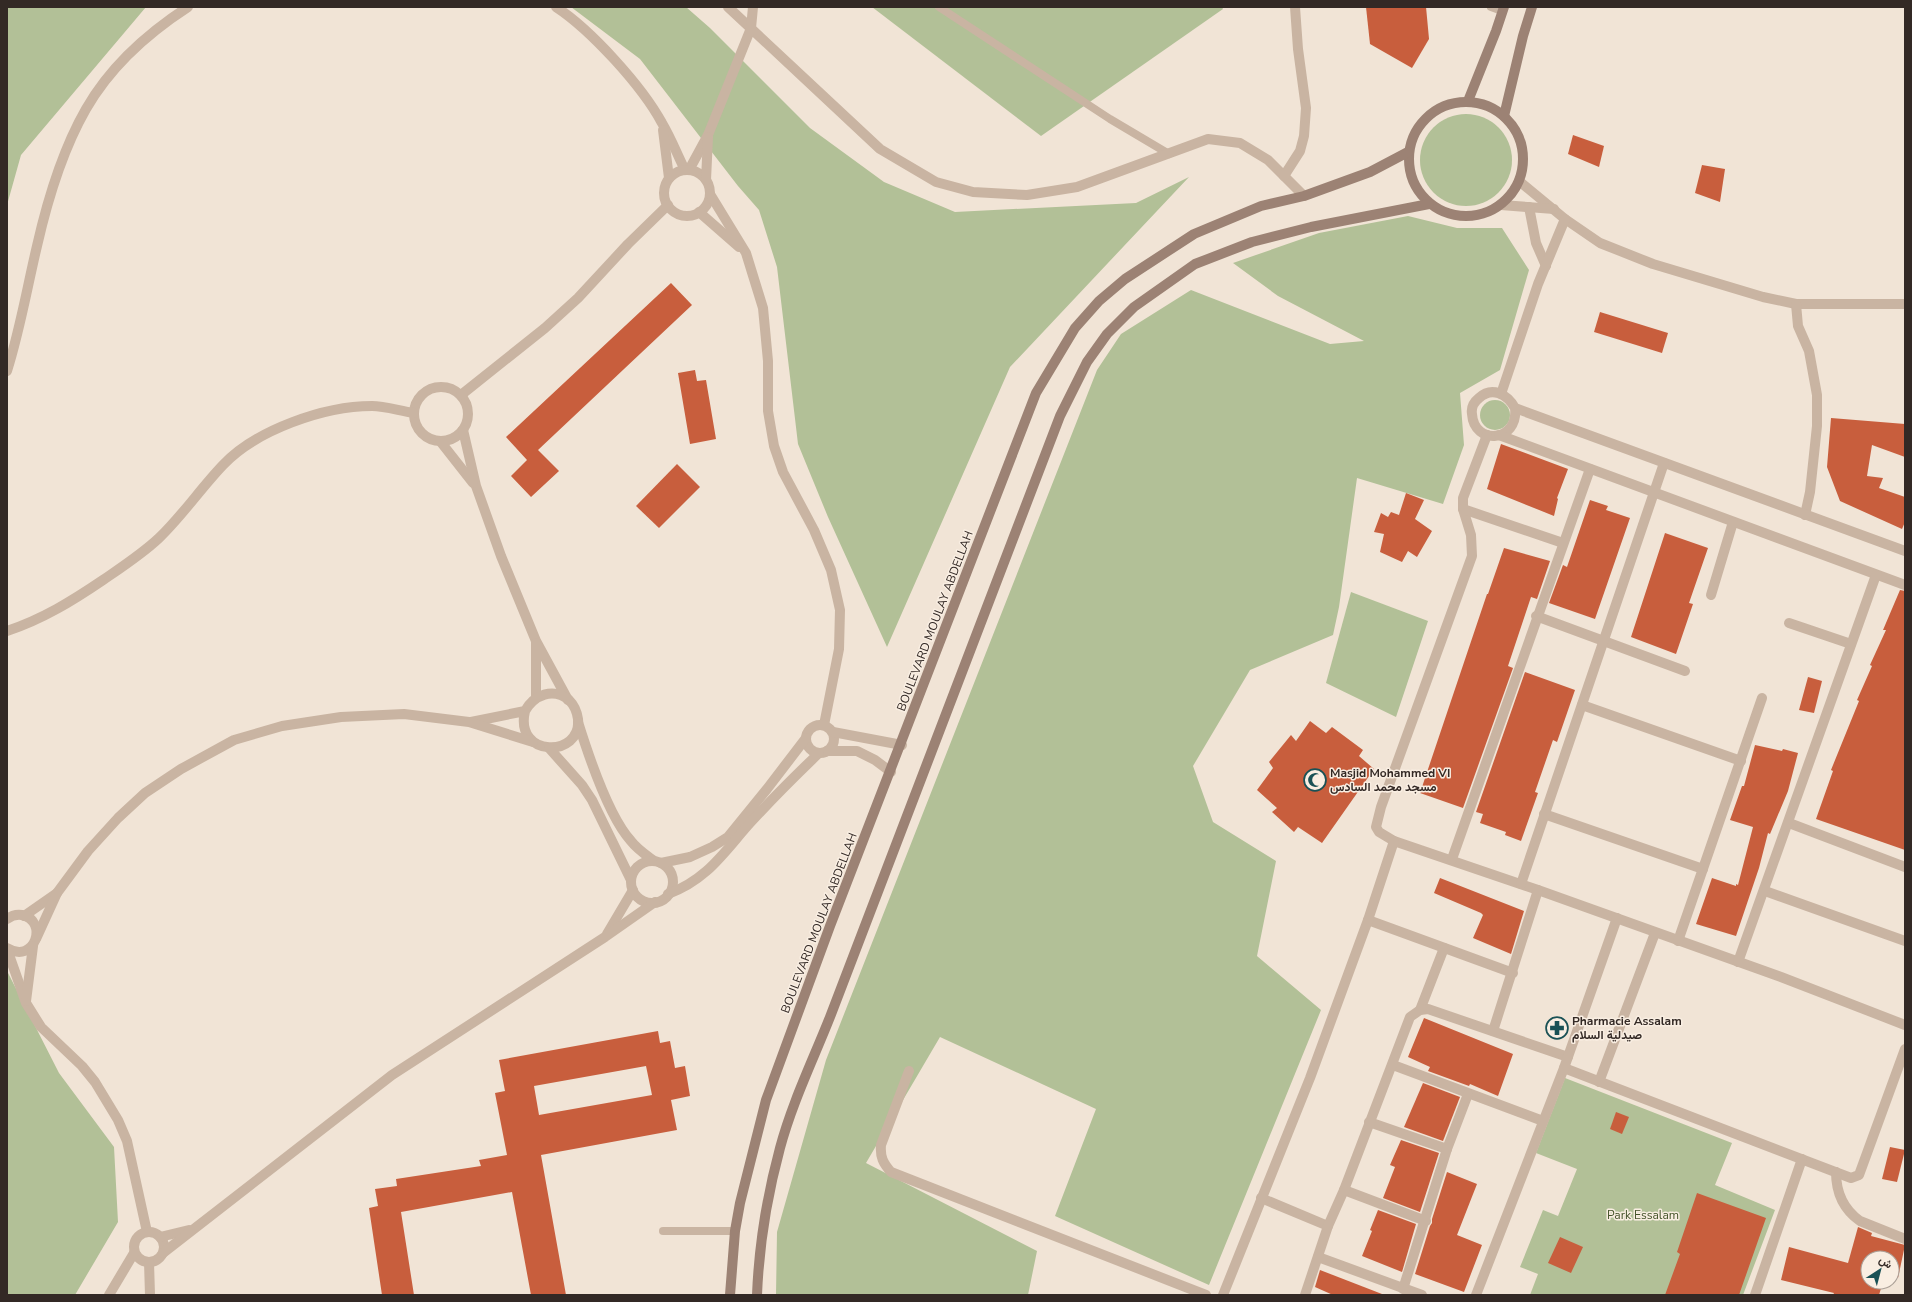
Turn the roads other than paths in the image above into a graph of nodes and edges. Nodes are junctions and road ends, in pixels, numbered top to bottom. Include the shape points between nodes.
1 (188, 7) edge
2 (556, 7) edge
3 (728, 7) edge
4 (753, 7) edge
5 (939, 7) edge
6 (1295, 7) edge
7 (1491, 7) edge
8 (1532, 7) edge
9 (1503, 9) edge
10 (751, 28) junction
11 (1468, 101) junction
12 (1504, 116) junction
13 (662, 122) junction
14 (708, 135) junction
15 (1408, 152) junction
16 (1169, 154) junction
17 (687, 170) junction
18 (1284, 176) junction
19 (669, 178) junction
20 (706, 180) junction
21 (1519, 181) junction
22 (710, 194) junction
23 (1304, 196) junction
24 (1429, 204) junction
25 (668, 205) junction
26 (1501, 205) junction
27 (1529, 207) junction
28 (1554, 209) junction
29 (699, 212) junction
30 (1565, 219) junction
31 (746, 253) junction
32 (1546, 266) junction
33 (1796, 304) junction
34 (1905, 304) edge
35 (7, 371) edge
36 (1501, 394) junction
37 (461, 395) junction
38 (1515, 408) junction
39 (414, 413) junction
40 (463, 430) junction
41 (1487, 434) junction
42 (1499, 435) junction
43 (440, 441) junction
44 (1664, 463) junction
45 (1590, 469) junction
46 (476, 486) junction
47 (1655, 493) junction
48 (1463, 509) junction
49 (1805, 515) junction
50 (1732, 522) junction
51 (1563, 543) junction
52 (1905, 551) edge
53 (1876, 575) junction
54 (1905, 585) edge
55 (1711, 595) dead end
56 (1536, 616) junction
57 (1789, 623) dead end
58 (7, 631) edge
59 (536, 641) junction
60 (1604, 641) junction
61 (1851, 644) junction
62 (1684, 670) dead end
63 (536, 698) junction
64 (1762, 698) dead end
65 (568, 700) junction
66 (1582, 705) junction
67 (525, 711) junction
68 (469, 722) junction
69 (578, 722) junction
70 (824, 725) junction
71 (833, 732) junction
72 (806, 738) junction
73 (534, 742) junction
74 (902, 745) junction
75 (549, 748) junction
76 (823, 752) junction
77 (1741, 761) junction
78 (891, 772) junction
79 (1544, 814) junction
80 (1789, 823) junction
81 (1394, 841) junction
82 (1452, 859) junction
83 (658, 862) junction
84 (1905, 867) edge
85 (1703, 869) junction
86 (1521, 884) junction
87 (632, 885) junction
88 (1538, 890) junction
89 (1765, 891) junction
90 (57, 893) junction
91 (668, 894) junction
92 (655, 902) junction
93 (24, 916) junction
94 (8, 917) edge
95 (1617, 918) junction
96 (1368, 920) junction
97 (1655, 933) junction
98 (605, 937) junction
99 (1678, 941) junction
100 (1905, 941) edge
101 (34, 942) junction
102 (1444, 948) junction
103 (7, 949) edge
104 (1738, 962) junction
105 (1513, 973) junction
106 (26, 1003) junction
107 (1420, 1010) junction
108 (1905, 1025) edge
109 (1493, 1031) junction
110 (1905, 1050) edge
111 (1568, 1057) junction
112 (1393, 1065) junction
113 (1564, 1068) junction
114 (909, 1071) dead end
115 (1599, 1082) junction
116 (1468, 1094) junction
117 (1544, 1121) junction
118 (1369, 1122) junction
119 (1447, 1149) junction
120 (1802, 1159) junction
121 (1836, 1172) junction
122 (1344, 1190) junction
123 (1261, 1198) junction
124 (142, 1206) junction
125 (1426, 1221) junction
126 (1328, 1226) junction
127 (191, 1230) junction
128 (663, 1231) dead end
129 (735, 1231) junction
130 (147, 1232) junction
131 (137, 1237) junction
132 (160, 1237) junction
133 (1905, 1239) edge
134 (134, 1253) junction
135 (163, 1253) junction
136 (1318, 1257) junction
137 (148, 1262) junction
138 (1404, 1289) junction
139 (1201, 1294) edge
140 (109, 1295) edge
141 (150, 1295) edge
142 (730, 1295) edge
143 (756, 1295) edge
144 (1223, 1295) edge
145 (1305, 1295) edge
146 (1422, 1295) edge
147 (1476, 1295) edge
148 (1755, 1295) edge

1 - 35 street via 137,46 107,79 86,109 70,142 47,207
2 - 13 street via 596,40 634,84
3 - 10 street
4 - 10 street
5 - 16 lane via 1110,119
6 - 18 street via 1306,108 1300,151
7 - 9 lane
8 - 12 main road
9 - 11 main road
10 - 14 street
10 - 16 street via 880,149 936,182 973,192 1027,195 1077,187
11 - 12 main road via 1487,105
11 - 15 main road via 1440,107 1418,125
12 - 21 main road via 1514,126 1522,146 1523,168
13 - 17 street
13 - 19 street
14 - 17 street
14 - 20 street
15 - 23 main road, BOULEVARD MOULAY ABDELLAH via 1370,172
15 - 24 main road via 1412,180
16 - 18 street via 1208,139 1240,143 1268,160
17 - 19 street via 676,172
17 - 20 street via 695,171
18 - 23 street
19 - 25 street via 664,192
20 - 22 street
21 - 26 main road via 1512,194
21 - 28 street
22 - 29 street
22 - 31 street
23 - 74 main road, BOULEVARD MOULAY ABDELLAH via 1261,206 1194,234 1125,279 1099,301 1075,328 1036,393
24 - 26 main road via 1442,212 1465,216 1488,212
24 - 143 main road via 1259,240 1195,264 1134,307 1107,334 1087,362 1060,416 793,1109 780,1147 766,1208 758,1258
25 - 29 street via 672,211 686,216
25 - 37 street via 578,298 545,328
26 - 27 street
27 - 28 street
27 - 32 street via 1536,243
28 - 30 street
29 - 31 street
30 - 32 street
30 - 33 street via 1600,243 1653,264 1762,297
31 - 70 street via 763,308 768,361 768,411 774,446 783,472 814,530 831,570 840,610 839,649
32 - 36 street
33 - 34 street
33 - 49 street via 1798,326 1809,351 1817,395 1817,426
36 - 38 street via 1510,399
36 - 41 street via 1494,392 1483,395 1476,400 1473,407 1472,421 1477,429
37 - 39 street via 445,387 432,388 420,396
37 - 40 street via 468,408
38 - 42 street via 1512,425
38 - 44 street
39 - 43 street via 419,429 428,437
39 - 58 street via 372,406 332,409 282,426 247,445 224,464 159,538 128,563 64,606 31,623
40 - 43 street via 449,440
40 - 46 street
41 - 42 street
41 - 48 street via 1463,498
42 - 45 street
43 - 46 street
44 - 47 street
44 - 49 street
45 - 47 street
45 - 51 street
46 - 59 street
47 - 50 street
47 - 60 street
48 - 51 street
48 - 81 street via 1471,535 1472,556 1376,827 1379,832
49 - 52 street
50 - 53 street
50 - 55 street
51 - 56 street
53 - 54 street
53 - 61 street
56 - 60 street
56 - 82 street
57 - 61 street
59 - 63 street
59 - 65 street
60 - 62 street
60 - 66 street
61 - 80 street
63 - 65 street via 552,694
63 - 67 street
64 - 77 street
65 - 69 street via 574,706
66 - 77 street
66 - 79 street
67 - 68 street
67 - 73 street via 524,728
68 - 73 street
68 - 90 street via 404,714 341,717 282,726 234,740 181,769 145,793 88,851
69 - 75 street via 576,731 569,741 558,747
69 - 83 street via 616,820 631,842
70 - 71 street
70 - 72 street via 814,726
71 - 74 street
71 - 76 street via 832,746
72 - 76 street via 809,748
72 - 83 street via 728,837 690,857
73 - 75 street
74 - 78 main road, BOULEVARD MOULAY ABDELLAH
75 - 87 street via 592,800
76 - 78 street via 856,751 875,760
76 - 91 street via 774,798 712,867 683,889
77 - 85 street
78 - 129 main road, BOULEVARD MOULAY ABDELLAH via 766,1100
79 - 85 street
79 - 86 street
80 - 84 street
80 - 89 street
81 - 82 street
81 - 96 street
82 - 86 street
83 - 87 street via 642,864 633,873
83 - 91 street via 671,874 672,884
85 - 99 street
86 - 88 street
87 - 92 street via 636,895 644,901
87 - 98 street
88 - 95 street
88 - 105 street
89 - 100 street
89 - 104 street
90 - 93 street
90 - 101 street
91 - 92 street
92 - 98 street
93 - 94 street
93 - 101 street via 31,919 35,925 37,932
95 - 97 street
95 - 111 street
96 - 102 street
96 - 123 street via 1310,1078
97 - 99 street
97 - 115 street
98 - 127 street via 392,1075
99 - 104 street
101 - 103 street via 27,950 20,952
101 - 106 street
102 - 105 street
102 - 107 street
103 - 106 street
104 - 108 street
105 - 109 street
106 - 124 street via 41,1027 95,1082 118,1120 127,1141
107 - 109 street via 1436,1011
107 - 112 street via 1410,1017
109 - 111 street
110 - 121 street via 1860,1175 1851,1178
111 - 113 street
112 - 116 street
112 - 118 street
113 - 115 street
113 - 117 street
114 - 139 street via 881,1145 881,1155 891,1172
115 - 120 street
116 - 117 street
116 - 119 street
117 - 147 street
118 - 119 street
118 - 122 street
119 - 125 street
120 - 121 street
120 - 148 street
121 - 133 street via 1838,1193 1842,1203 1854,1217
122 - 125 street
122 - 126 street
123 - 126 street
123 - 144 street
124 - 130 street
124 - 131 street
125 - 138 street
126 - 136 street
127 - 132 street
127 - 135 street
128 - 129 lane
129 - 142 main road, BOULEVARD MOULAY ABDELLAH
130 - 131 street
130 - 132 street
131 - 134 street via 134,1242
132 - 135 street
134 - 137 street
134 - 140 street
135 - 137 street via 159,1258
136 - 138 street
136 - 145 street
137 - 141 street
138 - 146 street

